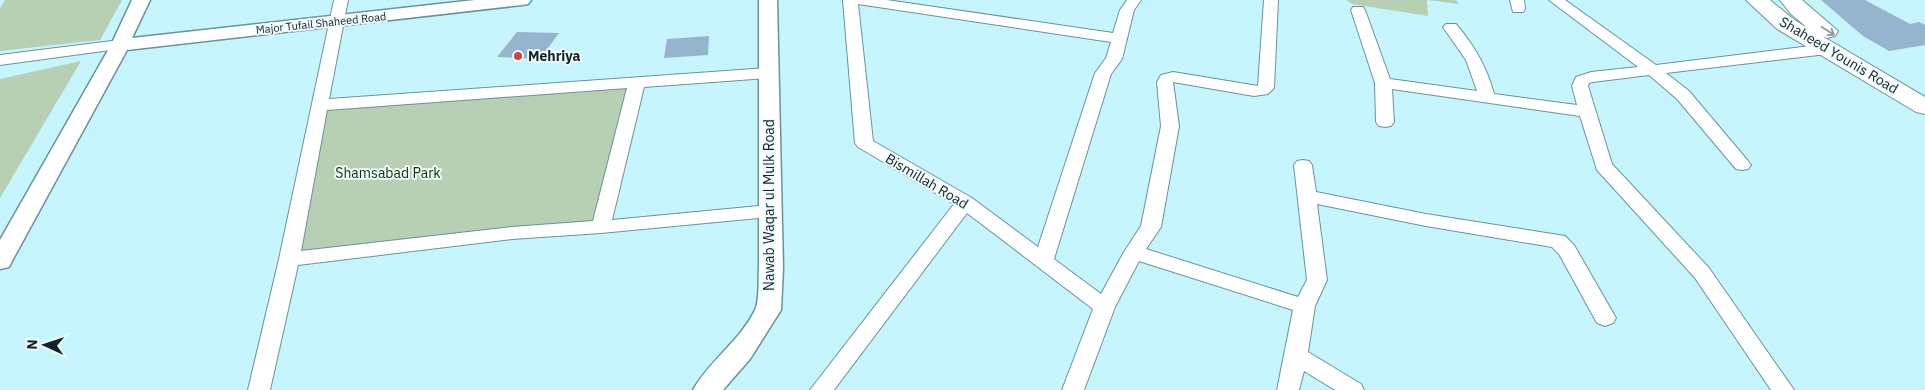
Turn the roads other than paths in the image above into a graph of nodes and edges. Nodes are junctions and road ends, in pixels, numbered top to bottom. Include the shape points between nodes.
1 (141, 0) edge
2 (341, 0) edge
3 (522, 0) edge
4 (768, 0) edge
5 (850, 0) edge
6 (857, 0) edge
7 (1134, 0) edge
8 (1271, 0) edge
9 (1556, 0) edge
10 (1757, 0) edge
11 (1791, 0) edge
12 (1358, 10) dead end
13 (336, 21) junction
14 (1451, 27) dead end
15 (1118, 38) junction
16 (120, 45) junction
17 (1827, 49) junction
18 (0, 60) edge
19 (1653, 70) junction
20 (769, 73) junction
21 (637, 82) junction
22 (1383, 83) junction
23 (1925, 85) edge
24 (1487, 97) junction
25 (320, 105) junction
26 (1925, 107) edge
27 (1588, 112) junction
28 (1385, 122) dead end
29 (1303, 165) dead end
30 (1742, 165) dead end
31 (1307, 196) junction
32 (965, 202) junction
33 (770, 211) junction
34 (601, 227) junction
35 (1134, 252) junction
36 (289, 260) junction
37 (1044, 260) junction
38 (0, 261) edge
39 (1104, 306) junction
40 (1304, 306) junction
41 (1605, 318) dead end
42 (1296, 356) junction
43 (259, 390) edge
44 (707, 390) edge
45 (821, 390) edge
46 (1073, 390) edge
47 (1288, 390) edge
48 (1354, 390) edge
49 (1783, 390) edge

1 - 16 street
2 - 13 street
3 - 13 street, Major Tufail Shaheed Road
4 - 20 street, Nawab Waqar ul Mulk Road
5 - 32 street, Bismillah Road via 864,144
6 - 15 street
7 - 15 street via 1127,10
8 - 35 street via 1266,88 1262,91 1167,78 1170,126 1151,227
9 - 19 street
10 - 17 main road, Shaheed Younis Road via 1785,24
11 -> 23 main road, Shaheed Younis Road via 1816,24
12 - 22 street
13 - 16 street, Major Tufail Shaheed Road
13 - 25 street
14 - 24 street via 1470,51 1483,78
15 - 37 street via 1114,59 1103,73
16 - 18 street
16 - 38 street
17 - 19 street
17 - 26 main road, Shaheed Younis Road
19 - 27 street via 1582,80 1580,86
19 - 30 street via 1683,95
20 - 21 street
20 - 33 street, Nawab Waqar ul Mulk Road
21 - 25 street
21 - 34 street
22 - 24 street
22 - 28 street
24 - 27 street
25 - 36 street
27 - 49 street via 1602,166 1702,273
29 - 31 street
31 - 40 street via 1318,280
31 - 41 street via 1426,220 1558,240 1567,250
32 - 37 street, Bismillah Road
32 - 45 street
33 - 34 street
33 - 44 street, Nawab Waqar ul Mulk Road via 768,310 741,352
34 - 36 street via 512,232
35 - 39 street
35 - 40 street
36 - 43 street
37 - 39 street, Bismillah Road
39 - 46 street
40 - 42 street
42 - 47 street
42 - 48 street

